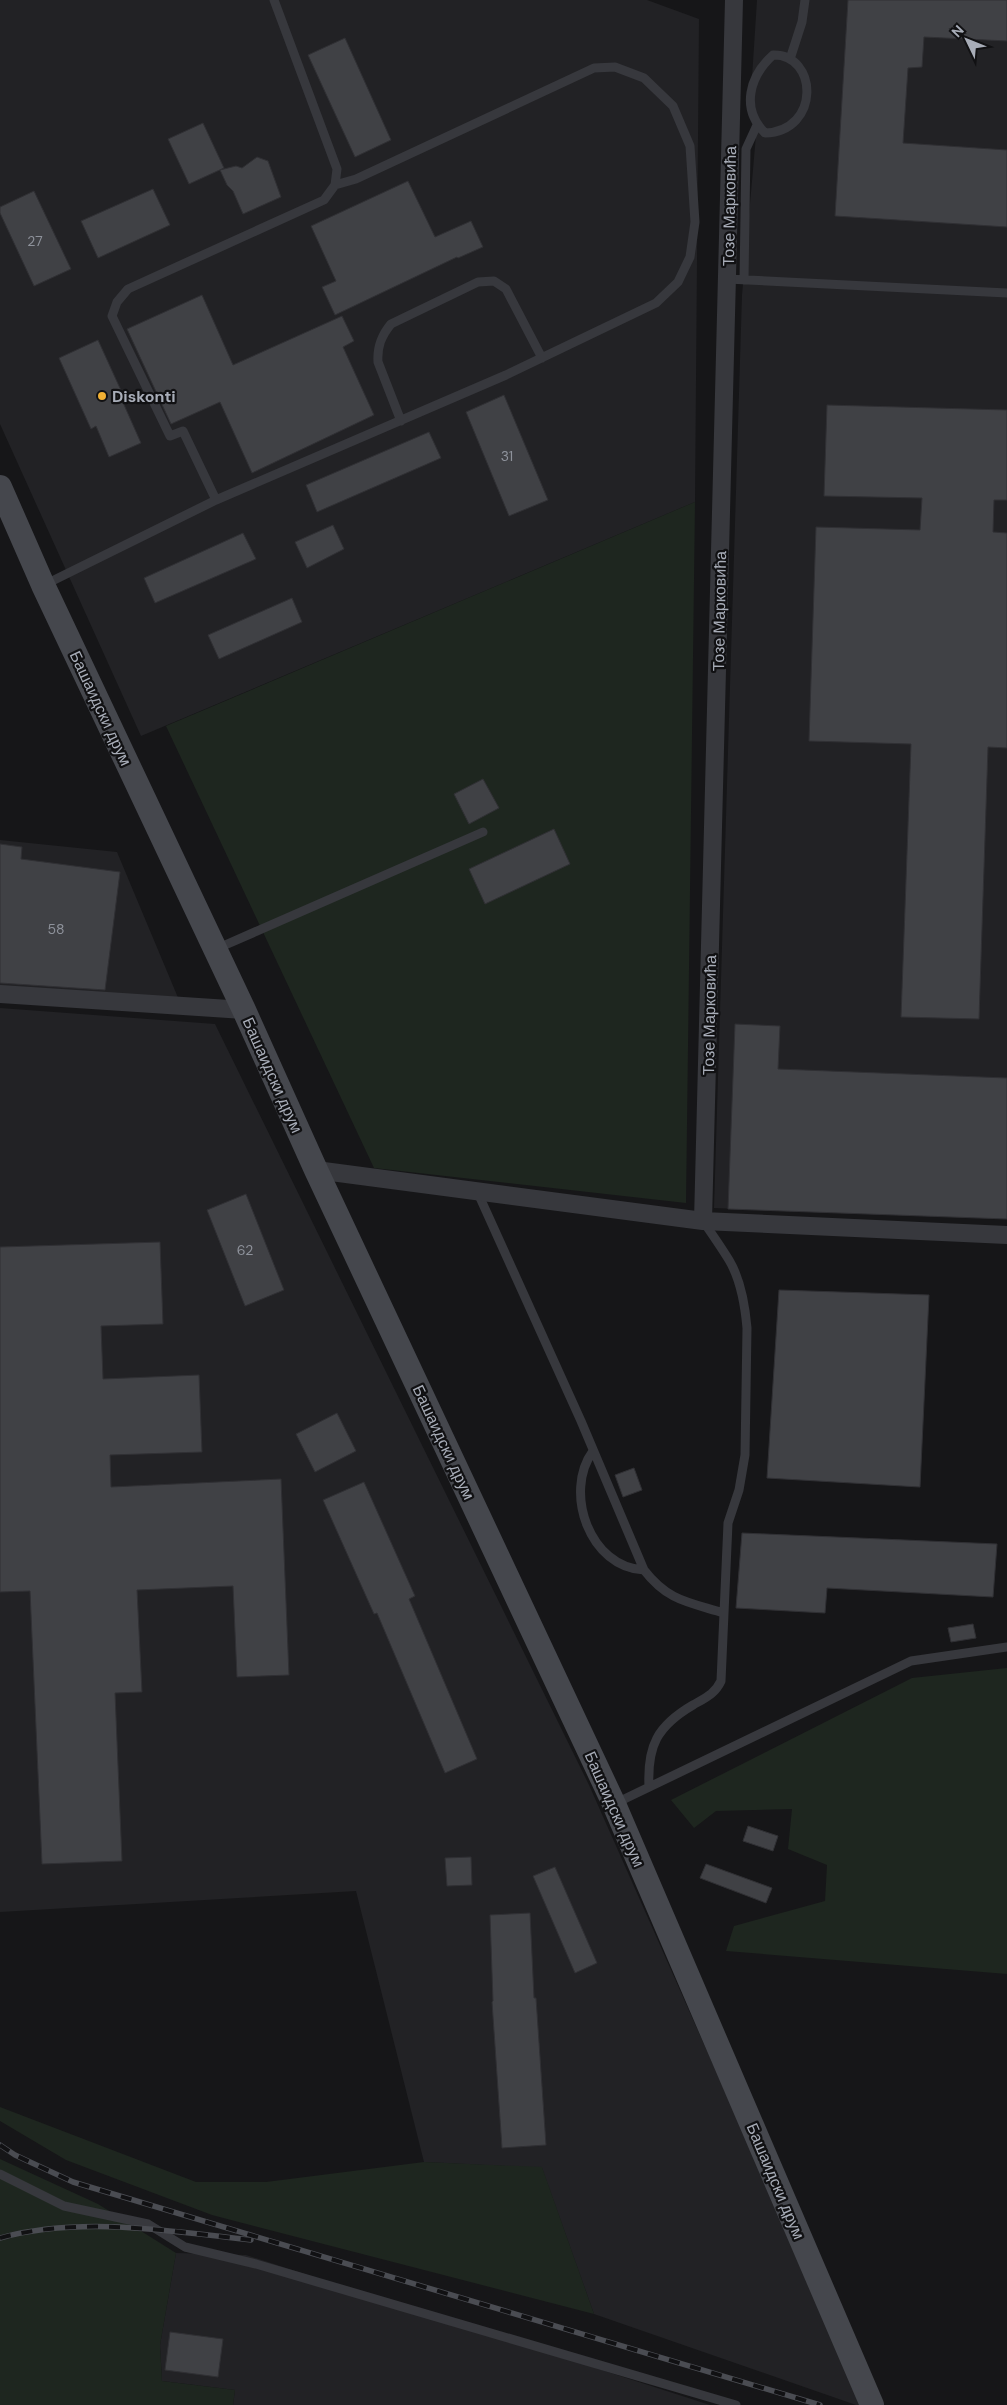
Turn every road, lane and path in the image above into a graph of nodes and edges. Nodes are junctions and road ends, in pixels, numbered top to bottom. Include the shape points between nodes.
1 (274, 0) edge
2 (734, 0) edge
3 (805, 0) edge
4 (790, 59) junction
5 (758, 125) junction
6 (335, 186) junction
7 (736, 279) junction
8 (1007, 294) edge
9 (542, 358) junction
10 (401, 420) junction
11 (0, 487) edge
12 (216, 500) junction
13 (43, 585) junction
14 (483, 832) dead end
15 (216, 950) junction
16 (0, 994) edge
17 (244, 1010) junction
18 (316, 1170) junction
19 (477, 1191) junction
20 (703, 1221) junction
21 (1007, 1235) edge
22 (593, 1451) junction
23 (644, 1570) junction
24 (724, 1614) junction
25 (1007, 1646) edge
26 (649, 1787) junction
27 (614, 1804) junction
28 (0, 2174) edge
29 (736, 2405) edge
30 (872, 2405) edge

1 - 6 lane via 337,169
2 - 7 street, Тозе Марковића
3 - 4 lane via 802,22
4 - 5 lane via 782,54 774,55 764,63 752,82 752,104
4 - 5 lane via 801,70 807,85 804,107 790,126 780,132 765,133
5 - 7 lane via 746,149
6 - 9 lane via 594,68 615,67 644,78 673,106 690,146 695,222 690,257 678,282 656,303
6 - 12 lane via 324,200 128,289 116,302 112,316 170,436 183,431
7 - 8 lane
7 - 20 street, Тозе Марковића
9 - 10 lane
9 - 10 lane via 506,290 494,281 478,282 391,324 382,338 378,362
10 - 12 lane
11 - 13 street, Башаидски друм
12 - 13 lane
13 - 15 street, Башаидски друм
14 - 15 lane
15 - 17 street, Башаидски друм
16 - 17 street
17 - 18 street, Башаидски друм
18 - 19 street
18 - 27 street, Башаидски друм
19 - 20 street
19 - 22 lane
20 - 21 street
20 - 24 lane via 730,1261 747,1328 745,1455 739,1490 728,1523
22 - 23 lane
22 - 23 lane via 583,1474 581,1498 585,1522 598,1545 618,1564
23 - 24 lane via 668,1595
24 - 26 lane via 721,1681 713,1694 674,1718 657,1735 649,1766
25 - 26 lane via 910,1661
26 - 27 lane
27 - 30 street, Башаидски друм
28 - 29 lane via 64,2206 148,2224 186,2248 256,2264

